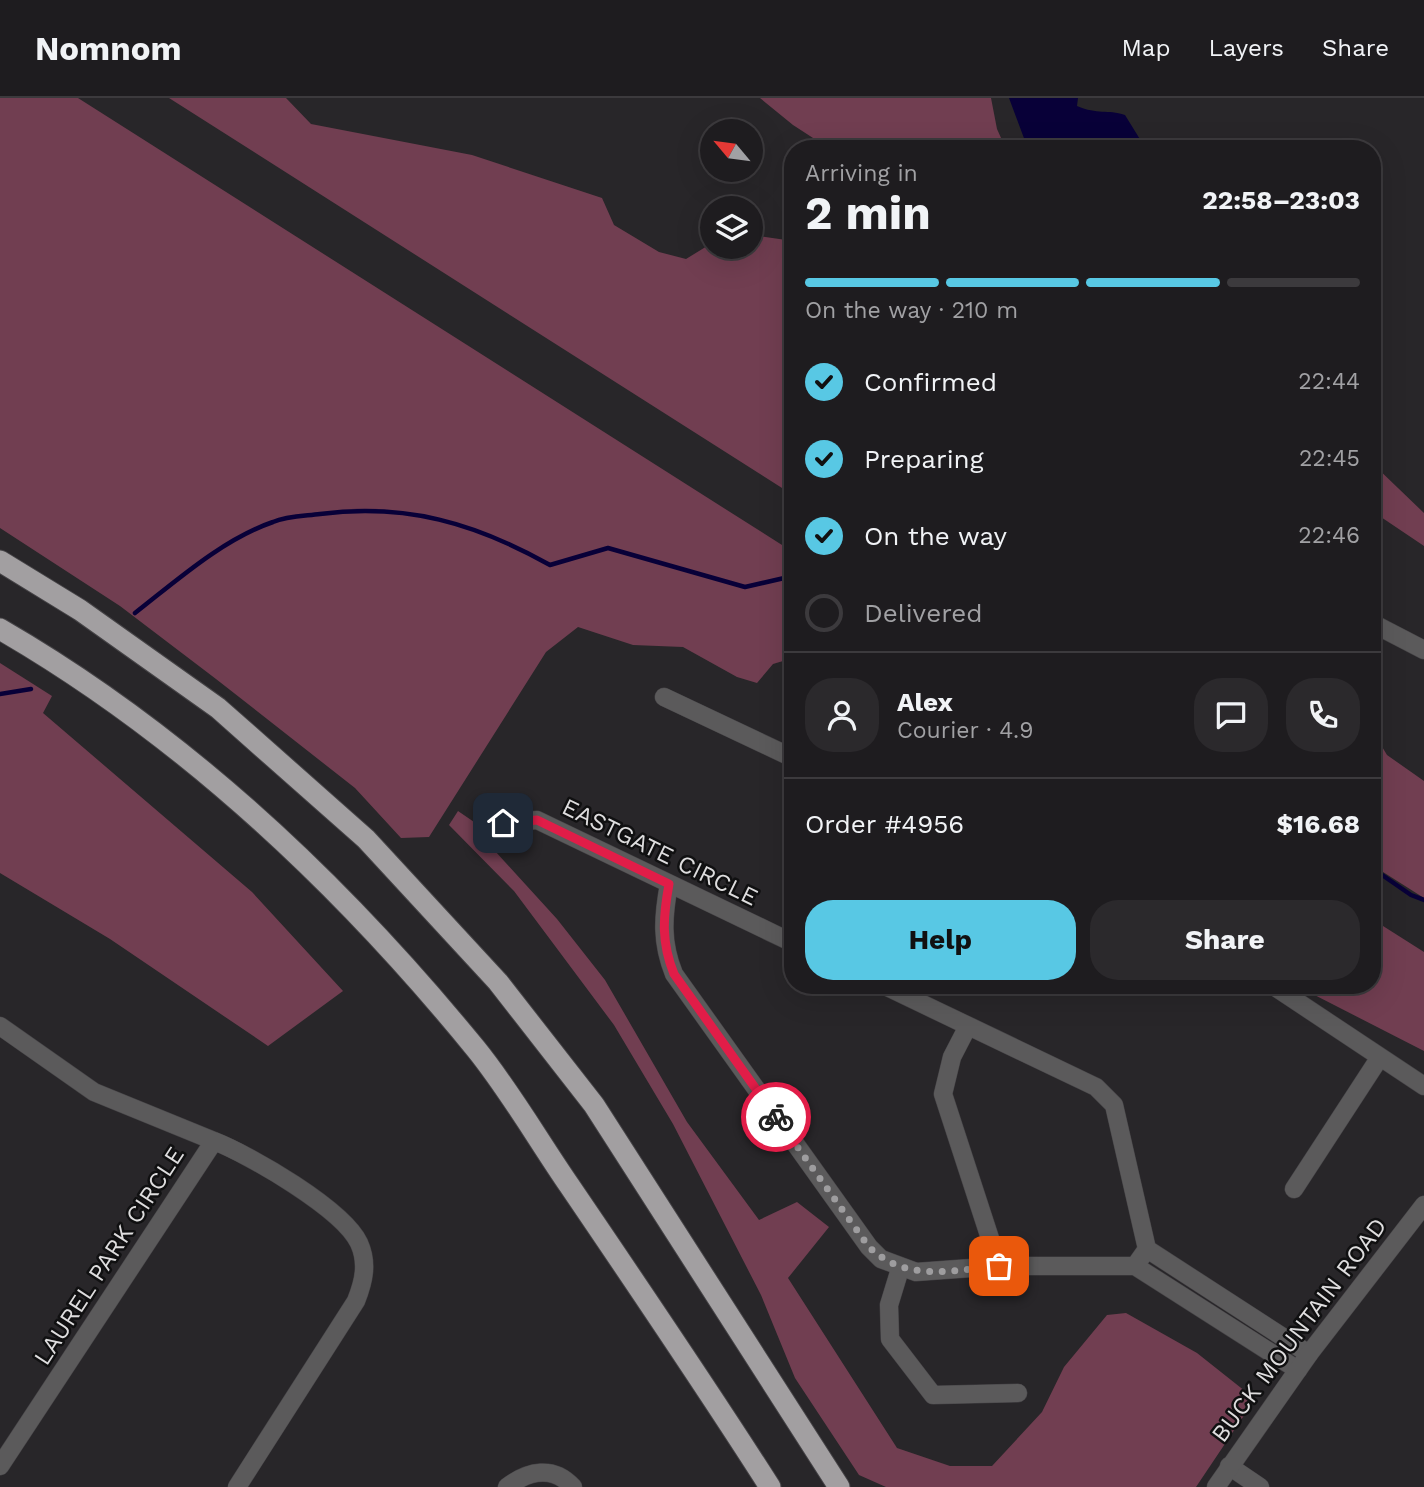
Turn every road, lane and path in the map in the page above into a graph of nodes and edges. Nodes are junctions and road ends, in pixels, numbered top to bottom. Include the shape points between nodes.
1 (0, 561) edge
2 (1381, 628) edge
3 (0, 629) edge
4 (1424, 650) edge
5 (664, 697) dead end
6 (784, 754) edge
7 (503, 823) dead end
8 (669, 884) junction
9 (784, 939) edge
10 (902, 994) edge
11 (1286, 994) edge
12 (0, 1026) edge
13 (968, 1026) junction
14 (1380, 1057) junction
15 (1424, 1086) edge
16 (214, 1141) junction
17 (1294, 1189) dead end
18 (1424, 1205) edge
19 (1147, 1249) junction
20 (999, 1266) junction
21 (1135, 1266) junction
22 (900, 1269) junction
23 (1309, 1354) junction
24 (1298, 1370) junction
25 (1018, 1393) dead end
26 (0, 1466) edge
27 (1228, 1466) junction
28 (237, 1487) edge
29 (507, 1487) edge
30 (573, 1487) edge
31 (770, 1487) edge
32 (839, 1487) edge
33 (1216, 1487) edge
34 (1260, 1487) edge

1 - 32 highway via 80,610 218,708 366,839 498,982 594,1105
2 - 4 street
3 - 31 highway via 130,713 245,806 363,917 478,1052 687,1357
5 - 6 street
7 - 8 street, EASTGATE CIRCLE via 537,820
8 - 9 street, EASTGATE CIRCLE
8 - 22 street via 662,927 674,974 869,1247
10 - 13 street
11 - 14 street
12 - 16 street via 94,1092
13 - 19 street via 1096,1087 1114,1105
13 - 20 street via 951,1056 943,1094
14 - 15 street
14 - 17 street
16 - 26 street, LAUREL PARK CIRCLE
16 - 28 street, LAUREL PARK CIRCLE via 279,1175 343,1222 359,1242 364,1258 365,1279 356,1301
18 - 23 street, BUCK MOUNTAIN ROAD
19 - 21 street
19 - 23 street
20 - 21 street
20 - 22 street
21 - 24 street
22 - 25 street via 889,1305 890,1339 933,1395
23 - 24 street, BUCK MOUNTAIN ROAD
24 - 27 street, BUCK MOUNTAIN ROAD
27 - 33 street, BUCK MOUNTAIN ROAD
27 - 34 street
29 - 30 street via 524,1475 544,1472

